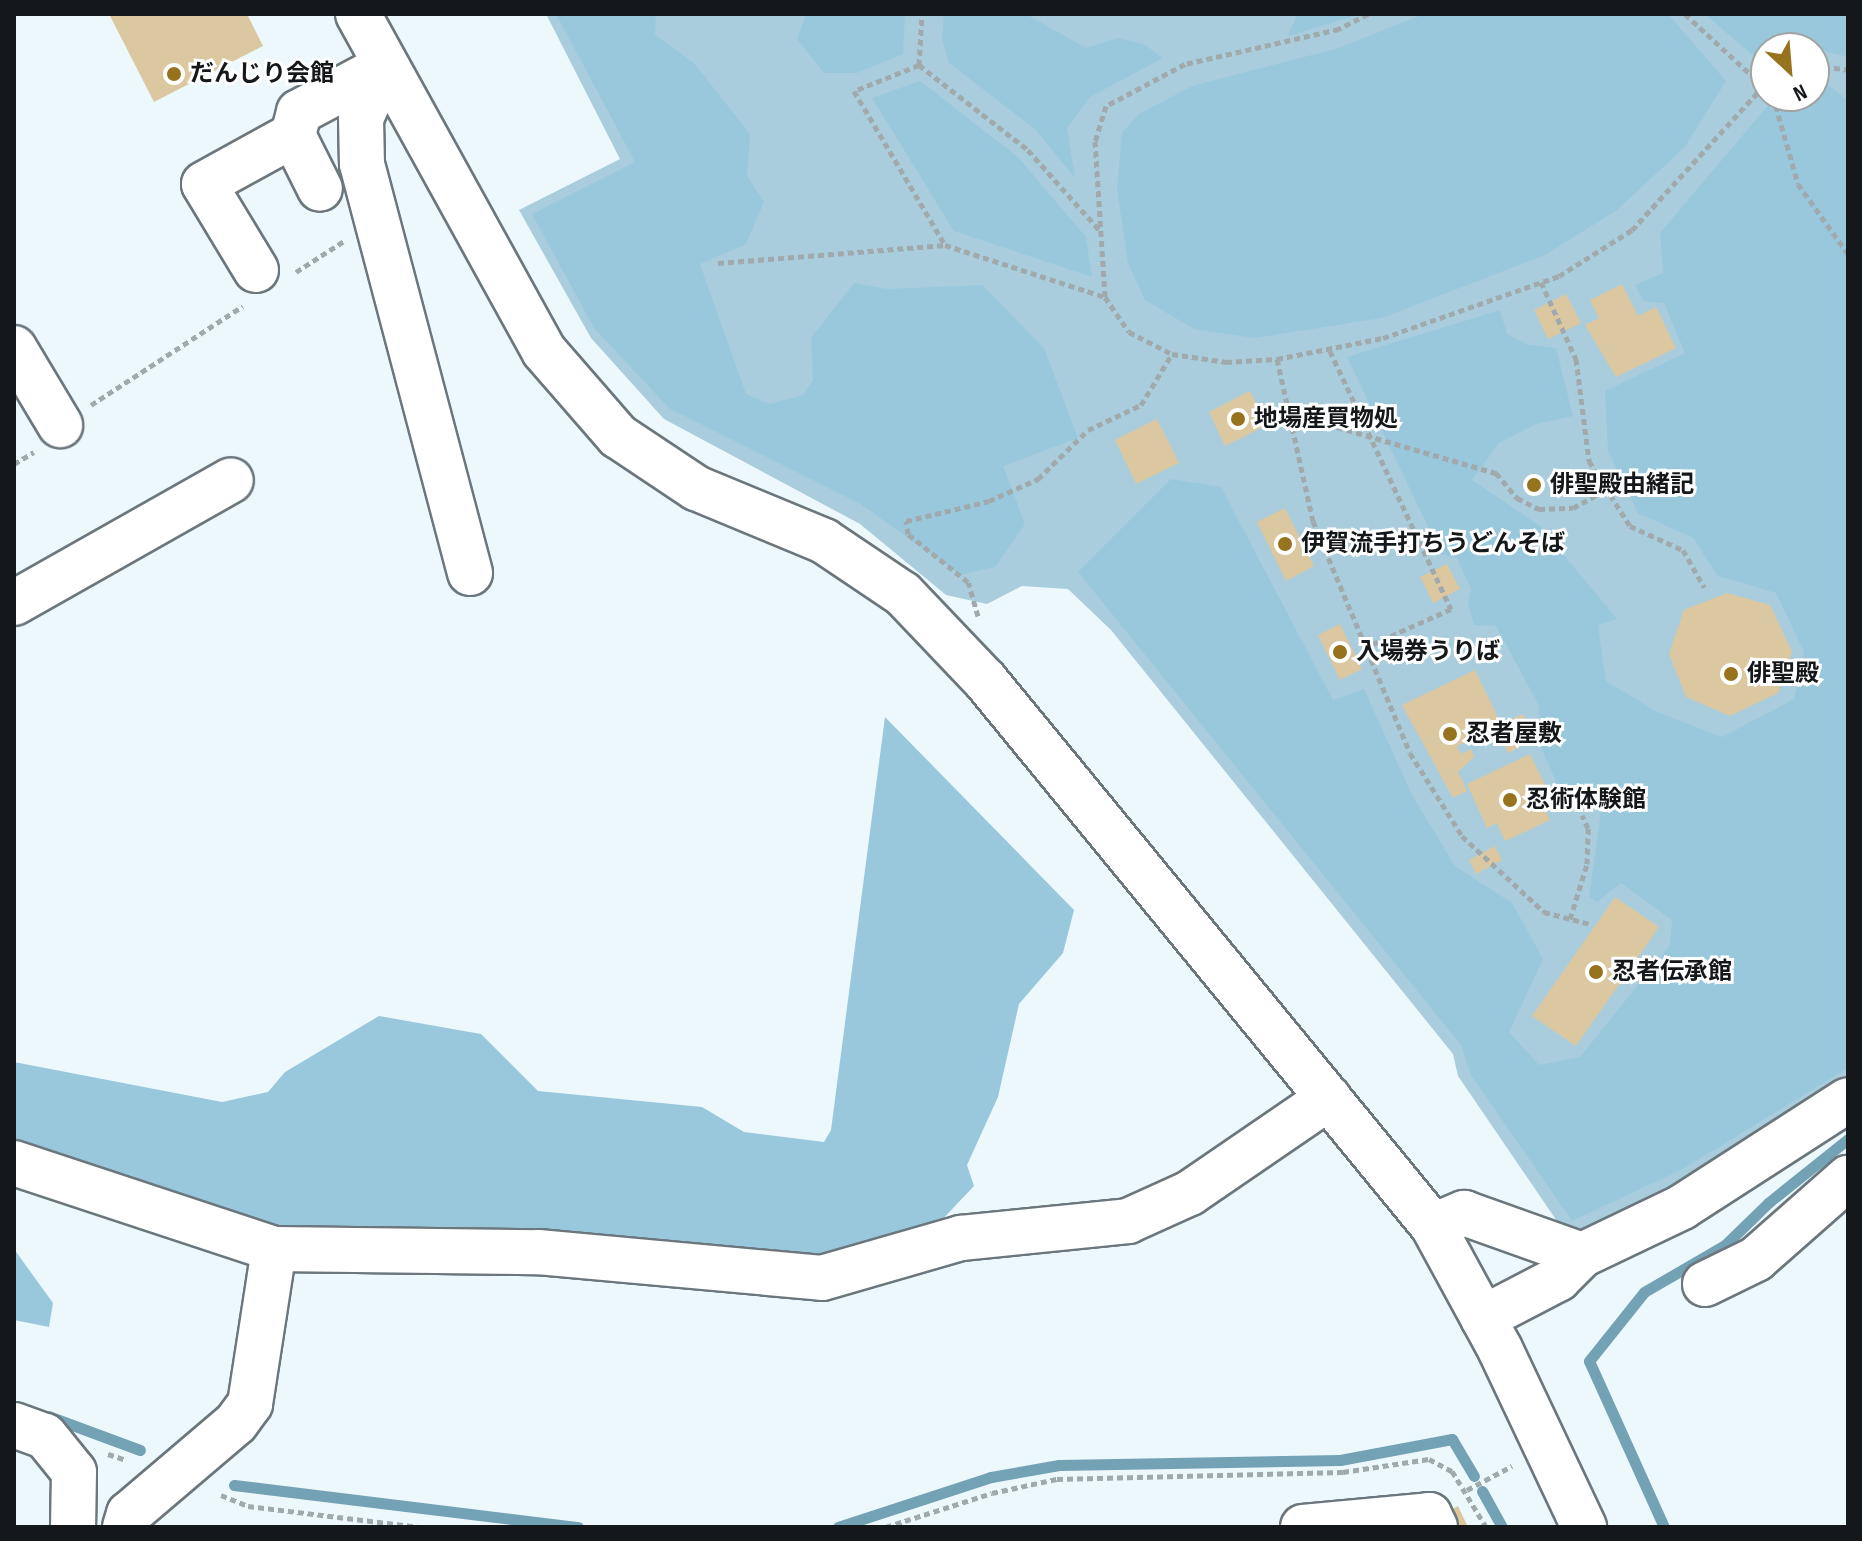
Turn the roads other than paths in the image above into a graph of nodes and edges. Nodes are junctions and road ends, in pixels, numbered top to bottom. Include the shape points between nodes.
1 (358, 14) edge
2 (389, 73) junction
3 (293, 135) junction
4 (320, 189) dead end
5 (264, 283) road end
6 (14, 348) edge
7 (60, 425) road end
8 (231, 480) dead end
9 (470, 573) dead end
10 (14, 603) edge
11 (1329, 1098) junction
12 (1848, 1100) edge
13 (14, 1163) edge
14 (1848, 1178) edge
15 (1433, 1226) junction
16 (274, 1249) junction
17 (1582, 1255) junction
18 (1705, 1284) dead end
19 (1483, 1318) junction
20 (14, 1425) edge
21 (73, 1527) edge
22 (125, 1527) edge
23 (1303, 1527) edge
24 (1435, 1527) edge
25 (1584, 1527) edge

1 - 2 street
2 - 3 street via 299,112
2 - 9 street via 361,118 362,164 373,222
2 - 11 street via 544,351 618,436 696,488 824,541 903,594 985,680
3 - 4 street
3 - 5 street via 204,184
6 - 7 street
8 - 10 street
11 - 15 street
11 - 16 street via 1190,1193 1128,1221 961,1238 822,1278 538,1252
12 - 17 street via 1682,1207
13 - 16 street
14 - 18 street via 1756,1259
15 - 17 street via 1464,1213
15 - 19 street
16 - 22 street via 250,1404 236,1423 129,1514
17 - 19 street via 1558,1279
19 - 25 street
20 - 21 street via 45,1436 74,1472
23 - 24 street via 1429,1515

